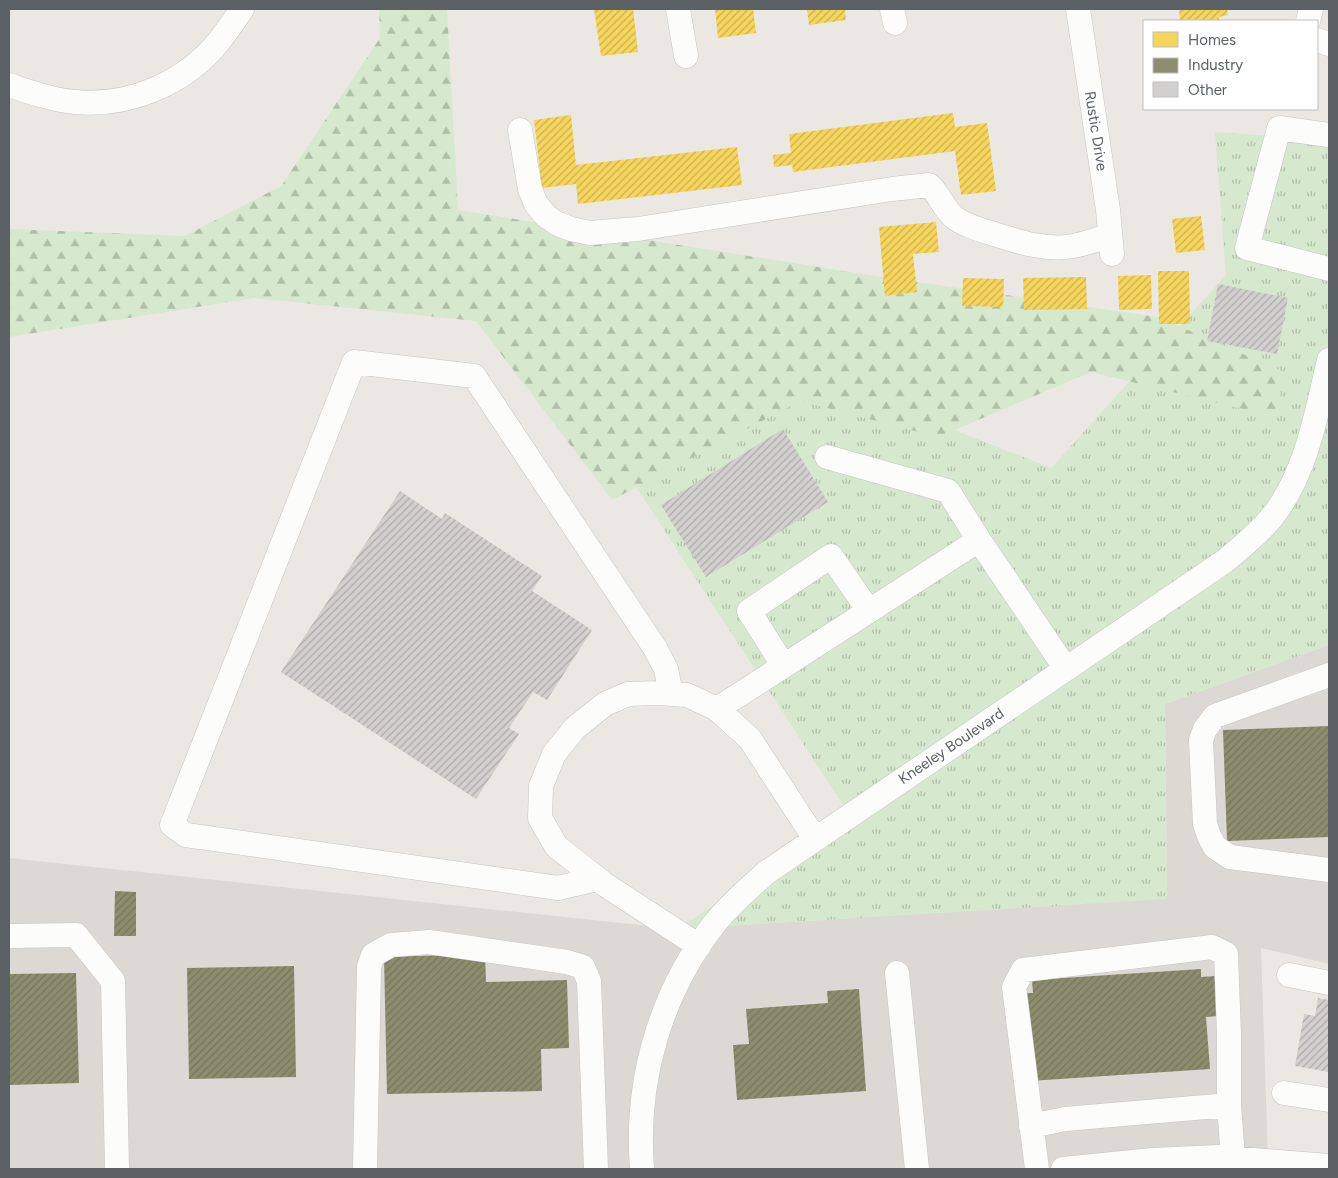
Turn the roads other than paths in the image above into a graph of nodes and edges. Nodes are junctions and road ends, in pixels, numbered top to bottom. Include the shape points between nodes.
1 (242, 9) edge
2 (678, 9) edge
3 (1078, 9) edge
4 (686, 56) dead end
5 (9, 85) edge
6 (520, 130) dead end
7 (1329, 135) edge
8 (1329, 269) edge
9 (1329, 363) edge
10 (826, 457) dead end
11 (978, 540) junction
12 (869, 611) junction
13 (783, 665) junction
14 (1066, 668) junction
15 (1329, 675) edge
16 (670, 694) junction
17 (717, 708) junction
18 (815, 839) junction
19 (1329, 870) edge
20 (597, 879) junction
21 (9, 936) edge
22 (699, 946) junction
23 (897, 973) dead end
24 (1289, 975) dead end
25 (1329, 983) edge
26 (1284, 1093) dead end
27 (1329, 1100) edge
28 (1229, 1105) junction
29 (1031, 1126) junction
30 (1233, 1158) junction
31 (1329, 1166) edge
32 (117, 1169) edge
33 (365, 1169) edge
34 (596, 1169) edge
35 (642, 1169) edge
36 (917, 1169) edge
37 (1037, 1169) edge
38 (1064, 1169) edge

1 - 5 street via 220,41 194,66 146,94 109,101 76,102
2 - 4 street
3 - 6 street, Rustic Drive via 1111,245 1055,248 1026,244 976,229 955,218 929,185 638,229 590,233 556,223 536,204 530,189
7 - 8 street via 1278,128 1247,248
9 - 14 street, Kneeley Boulevard via 1304,460 1273,517 1225,561
10 - 11 street via 948,491
11 - 12 street
11 - 14 street
12 - 13 street
12 - 13 street via 831,556 749,611
13 - 17 street
14 - 18 street, Kneeley Boulevard
15 - 19 street via 1215,716 1201,740 1205,824 1215,848 1230,857
16 - 17 street via 687,695
16 - 20 street via 628,694 605,704 576,728 554,754 541,786 540,818 556,846
16 - 20 street via 666,669 655,648 474,376 354,362 172,825 186,834 558,888
17 - 18 street via 750,739
18 - 22 street, Kneeley Boulevard via 741,894
20 - 22 street
21 - 32 street via 76,935 113,981
22 - 35 street, Kneeley Boulevard via 691,956 657,1029 644,1091
23 - 36 street
24 - 25 street
26 - 27 street
28 - 29 street via 1065,1118
28 - 29 street via 1226,954 1212,947 1023,970 1014,987
28 - 30 street
29 - 37 street
30 - 31 street
30 - 38 street via 1153,1160
33 - 34 street via 369,967 373,955 391,945 429,942 567,962 583,968 589,981

